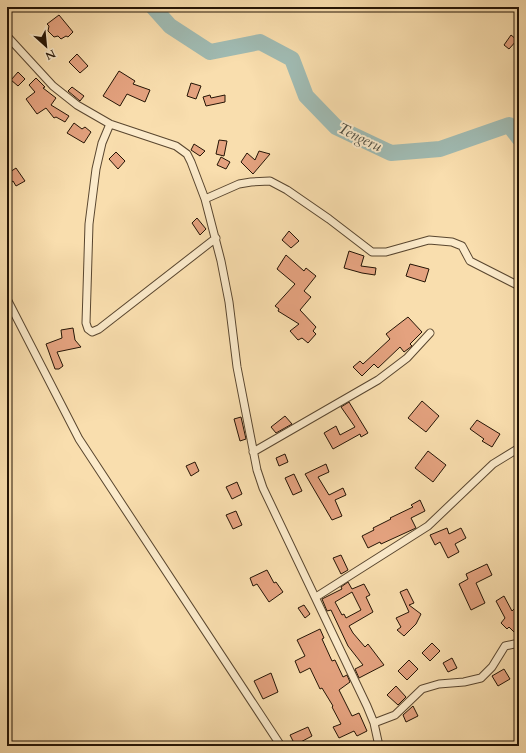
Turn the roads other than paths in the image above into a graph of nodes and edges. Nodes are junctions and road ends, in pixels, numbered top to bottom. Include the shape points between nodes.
1 (7, 36) edge
2 (110, 124) junction
3 (205, 199) junction
4 (216, 238) junction
5 (519, 286) edge
6 (7, 299) edge
7 (430, 333) dead end
8 (519, 448) edge
9 (254, 452) junction
10 (316, 597) junction
11 (519, 643) edge
12 (374, 723) junction
13 (281, 746) edge
14 (379, 746) edge

1 - 2 street via 65,96
2 - 3 street via 167,142 182,150 191,162
2 - 4 street via 102,143 92,194 86,303 88,329 92,332 99,329
3 - 4 street
3 - 5 street via 239,184 270,181 329,219 372,252 386,252 429,240 452,242 462,246 470,261
4 - 9 street
6 - 13 street via 79,439
7 - 9 street via 407,358 378,380
8 - 10 street via 493,464 428,526
9 - 10 street via 263,488
10 - 12 street
11 - 12 street via 505,646 492,667 481,678 422,689 395,714
12 - 14 street

